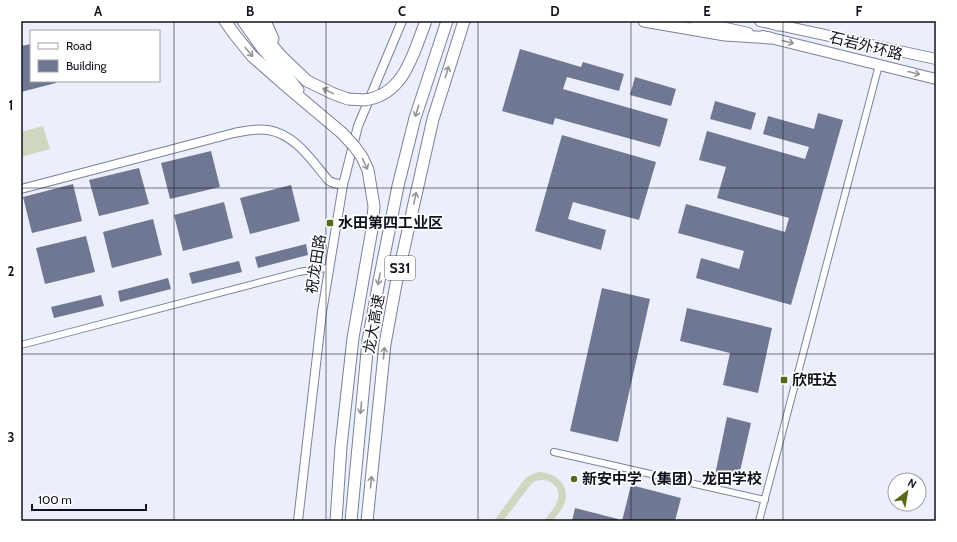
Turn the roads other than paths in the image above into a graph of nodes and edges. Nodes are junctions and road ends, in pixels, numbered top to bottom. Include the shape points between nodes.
1 (225, 21) edge
2 (243, 21) edge
3 (254, 21) edge
4 (265, 21) edge
5 (402, 21) edge
6 (426, 21) edge
7 (447, 21) edge
8 (464, 21) edge
9 (644, 21) edge
10 (695, 21) edge
11 (760, 21) edge
12 (767, 21) edge
13 (778, 25) junction
14 (770, 38) junction
15 (282, 57) junction
16 (936, 59) edge
17 (879, 65) junction
18 (936, 79) edge
19 (314, 109) junction
20 (343, 185) junction
21 (21, 188) edge
22 (329, 268) junction
23 (21, 345) edge
24 (554, 452) dead end
25 (765, 500) junction
26 (298, 521) edge
27 (336, 521) edge
28 (351, 521) edge
29 (367, 521) edge
30 (760, 521) edge

1 -> 19 highway via 252,56
2 - 19 highway via 263,49
3 - 15 highway
4 - 15 highway
5 - 20 street, 祝龙田路 via 358,126
6 -> 15 highway, bridge via 404,75 395,86 375,98 348,99 334,94 307,81
7 -> 28 highway, 龙大高速 / S31 via 415,118 379,281 368,341
29 -> 8 highway, 龙大高速 / S31 via 386,336 396,284 433,118
9 - 14 highway via 725,35
10 - 14 main road, 石岩外环路
11 - 13 main road, 石岩外环路
12 - 13 highway
13 - 16 main road, 石岩外环路
14 -> 17 main road, 石岩外环路
17 -> 18 main road, 石岩外环路
17 - 25 street
19 -> 27 highway, bridge via 342,133 362,157 368,170 374,206 353,338
20 - 21 street via 329,180 287,137 258,129
20 - 22 street, 祝龙田路
22 - 23 street via 299,272
22 - 26 street, 祝龙田路
24 - 25 street
25 - 30 street

